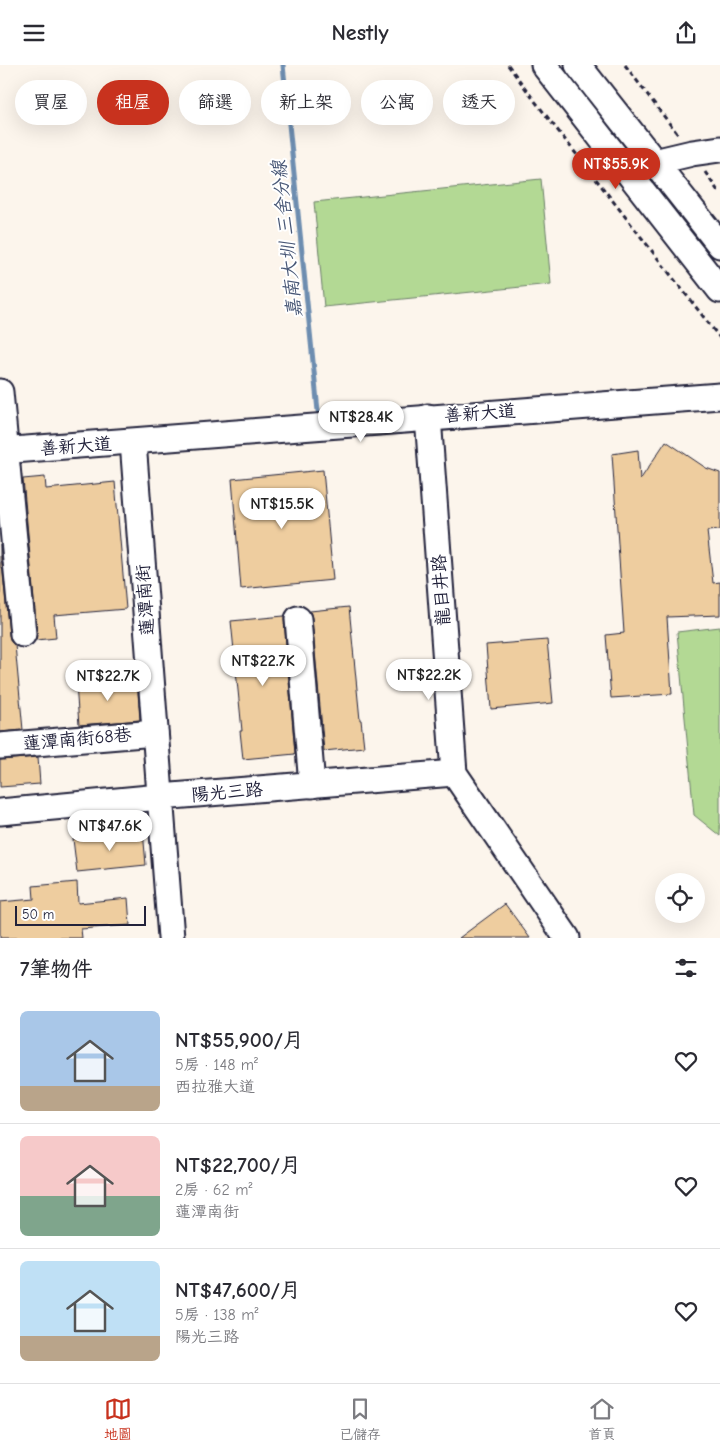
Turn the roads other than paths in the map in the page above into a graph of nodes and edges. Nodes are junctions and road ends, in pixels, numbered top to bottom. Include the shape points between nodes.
1 (544, 65) edge
2 (578, 65) edge
3 (720, 149) edge
4 (654, 162) junction
5 (720, 245) edge
6 (720, 290) edge
7 (0, 392) edge
8 (720, 396) edge
9 (428, 417) junction
10 (133, 442) junction
11 (2, 451) edge
12 (298, 619) dead end
13 (23, 634) dead end
14 (155, 733) junction
15 (0, 746) edge
16 (454, 773) junction
17 (312, 785) junction
18 (160, 797) junction
19 (0, 812) edge
20 (171, 938) edge
21 (567, 938) edge

1 - 6 street
2 - 4 street
3 - 4 street
4 - 5 street
7 - 11 street
8 - 9 street, 善新大道
9 - 10 street, 善新大道
9 - 16 street, 龍目井路
10 - 11 street, 善新大道
10 - 14 street, 蓮潭南街
11 - 13 street
12 - 17 street
14 - 15 street, 蓮潭南街68巷
14 - 18 street, 蓮潭南街
16 - 17 street, 陽光三路
16 - 21 street
17 - 18 street, 陽光三路
18 - 19 street, 陽光三路
18 - 20 street, 蓮潭南街

